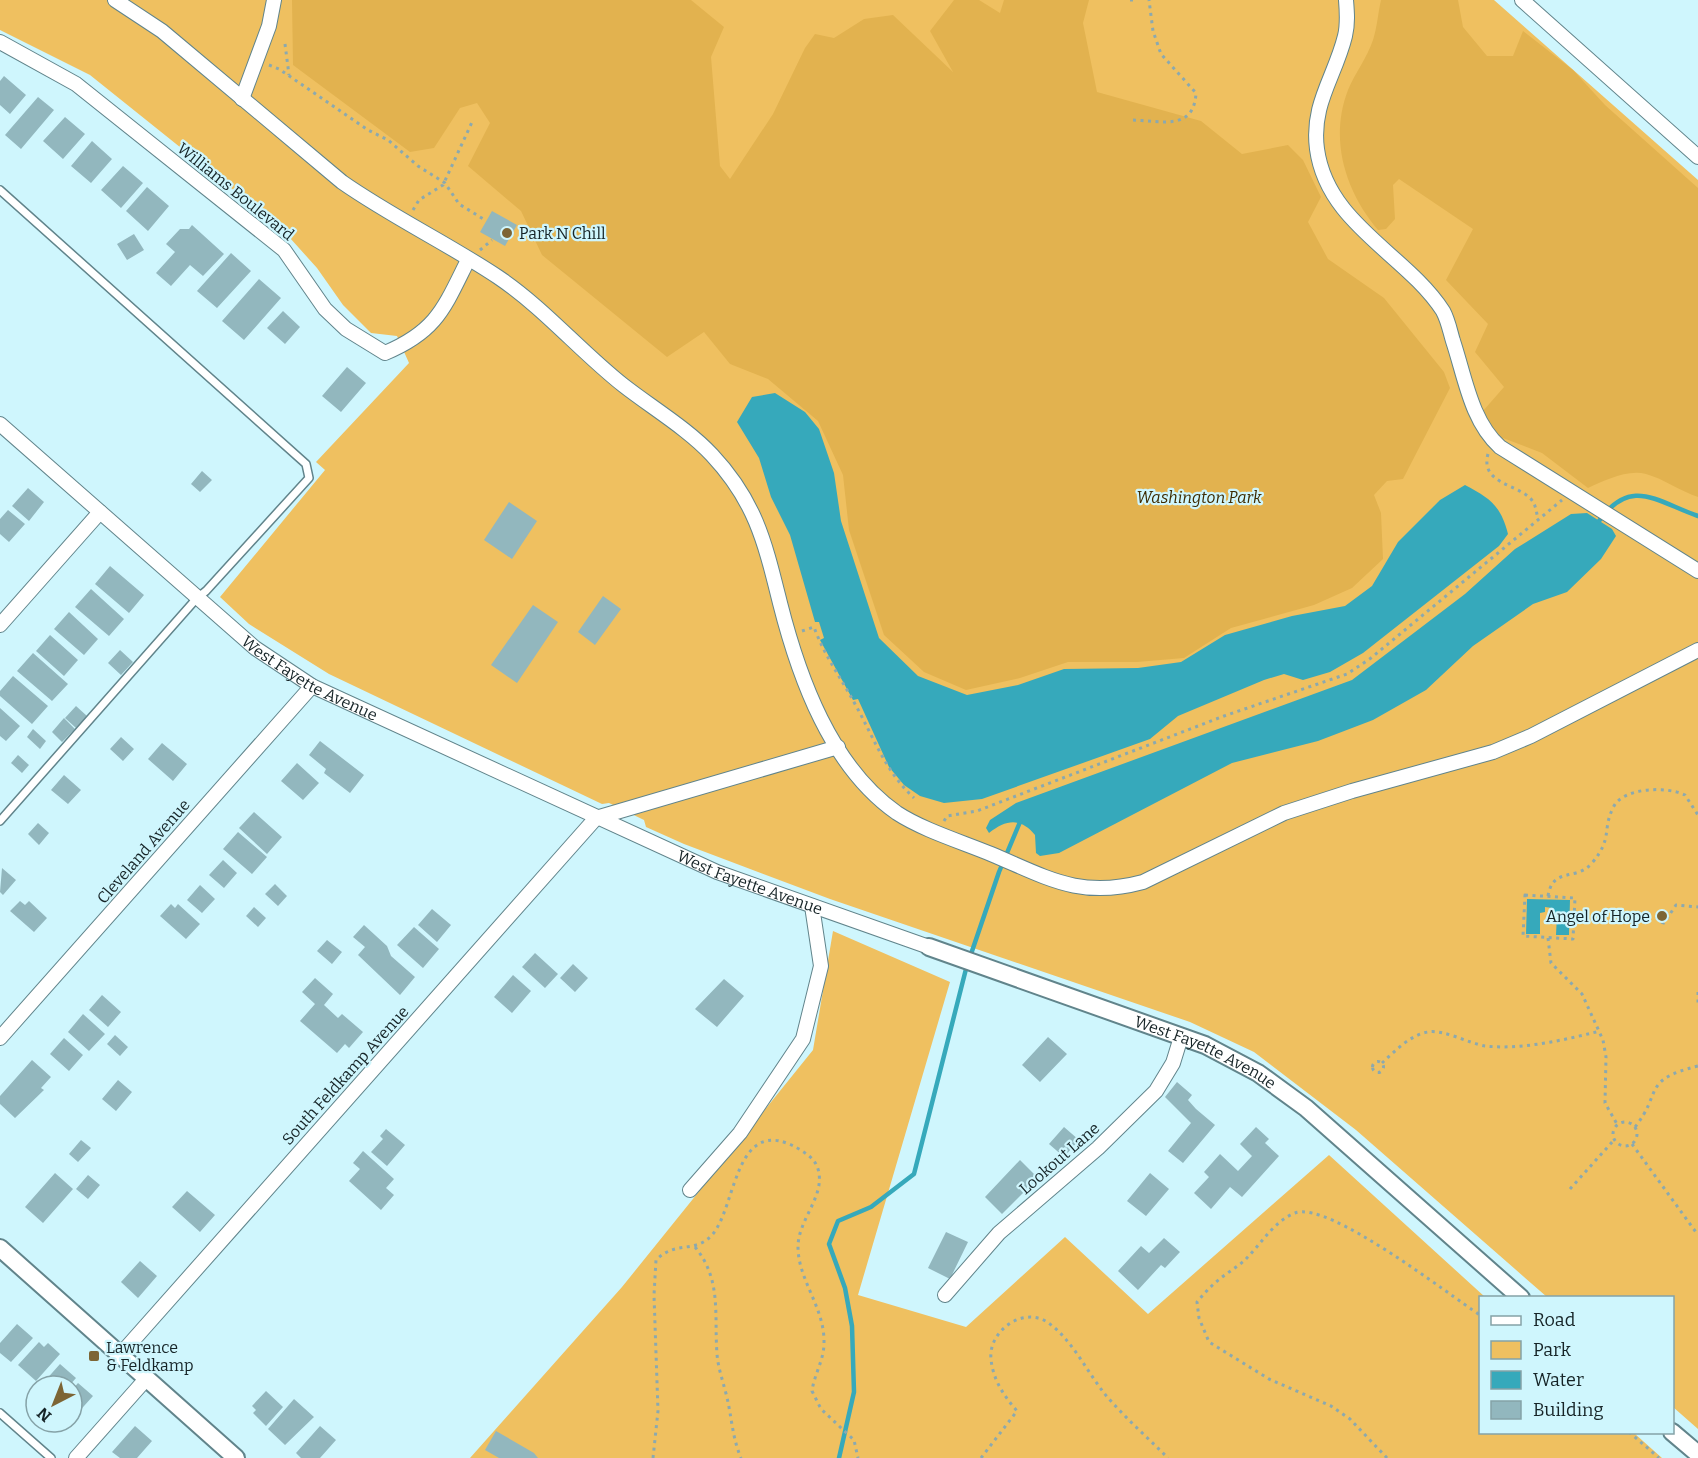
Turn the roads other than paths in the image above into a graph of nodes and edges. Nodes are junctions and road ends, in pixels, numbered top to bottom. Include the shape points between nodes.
1 (115, 0) edge
2 (274, 0) edge
3 (1346, 0) edge
4 (1522, 0) edge
5 (0, 42) edge
6 (242, 99) junction
7 (1698, 157) edge
8 (0, 190) edge
9 (473, 257) junction
10 (1, 426) edge
11 (100, 512) junction
12 (1698, 571) edge
13 (197, 598) junction
14 (0, 625) edge
15 (1698, 650) edge
16 (312, 686) junction
17 (838, 747) junction
18 (596, 818) junction
19 (0, 820) edge
20 (812, 906) junction
21 (929, 947) joint
22 (1180, 1037) junction
23 (0, 1038) edge
24 (690, 1190) dead end
25 (0, 1248) edge
26 (945, 1295) dead end
27 (1519, 1296) edge
28 (120, 1355) junction
29 (146, 1379) junction
30 (0, 1413) edge
31 (1674, 1434) edge
32 (1698, 1454) edge
33 (51, 1458) edge
34 (76, 1458) edge
35 (236, 1458) edge

1 - 6 street via 162,31
2 - 6 street via 269,26
3 - 12 street via 1345,35 1317,109 1317,150 1325,178 1354,223 1425,286 1444,314 1486,435
4 - 7 street
5 - 9 street, Williams Boulevard via 76,84 284,250 325,309 346,330 385,353 426,332
6 - 9 street via 370,201
8 - 13 lane via 309,470 309,478
9 - 17 street via 522,295 620,383 709,452 737,485 761,530 795,656
10 - 11 street, West Fayette Avenue
11 - 13 street, West Fayette Avenue
11 - 14 street
13 - 16 street, West Fayette Avenue via 255,648
13 - 19 lane
15 - 17 street via 1493,752 1284,813 1143,882 1125,887 1069,886 897,813 873,792
16 - 18 street, West Fayette Avenue
16 - 23 street, Cleveland Avenue
17 - 18 street
18 - 20 street, West Fayette Avenue via 717,872
18 - 28 street, South Feldkamp Avenue
20 - 21 street, West Fayette Avenue
20 - 24 street via 821,966 803,1039 740,1133
21 - 22 street, West Fayette Avenue
22 - 26 street, Lookout Lane via 1173,1063 1156,1091 1098,1148 999,1233
22 - 27 street, West Fayette Avenue via 1229,1056 1306,1108
25 - 28 street
28 - 29 street
29 - 34 street
29 - 35 street
30 - 33 lane
31 - 32 street

